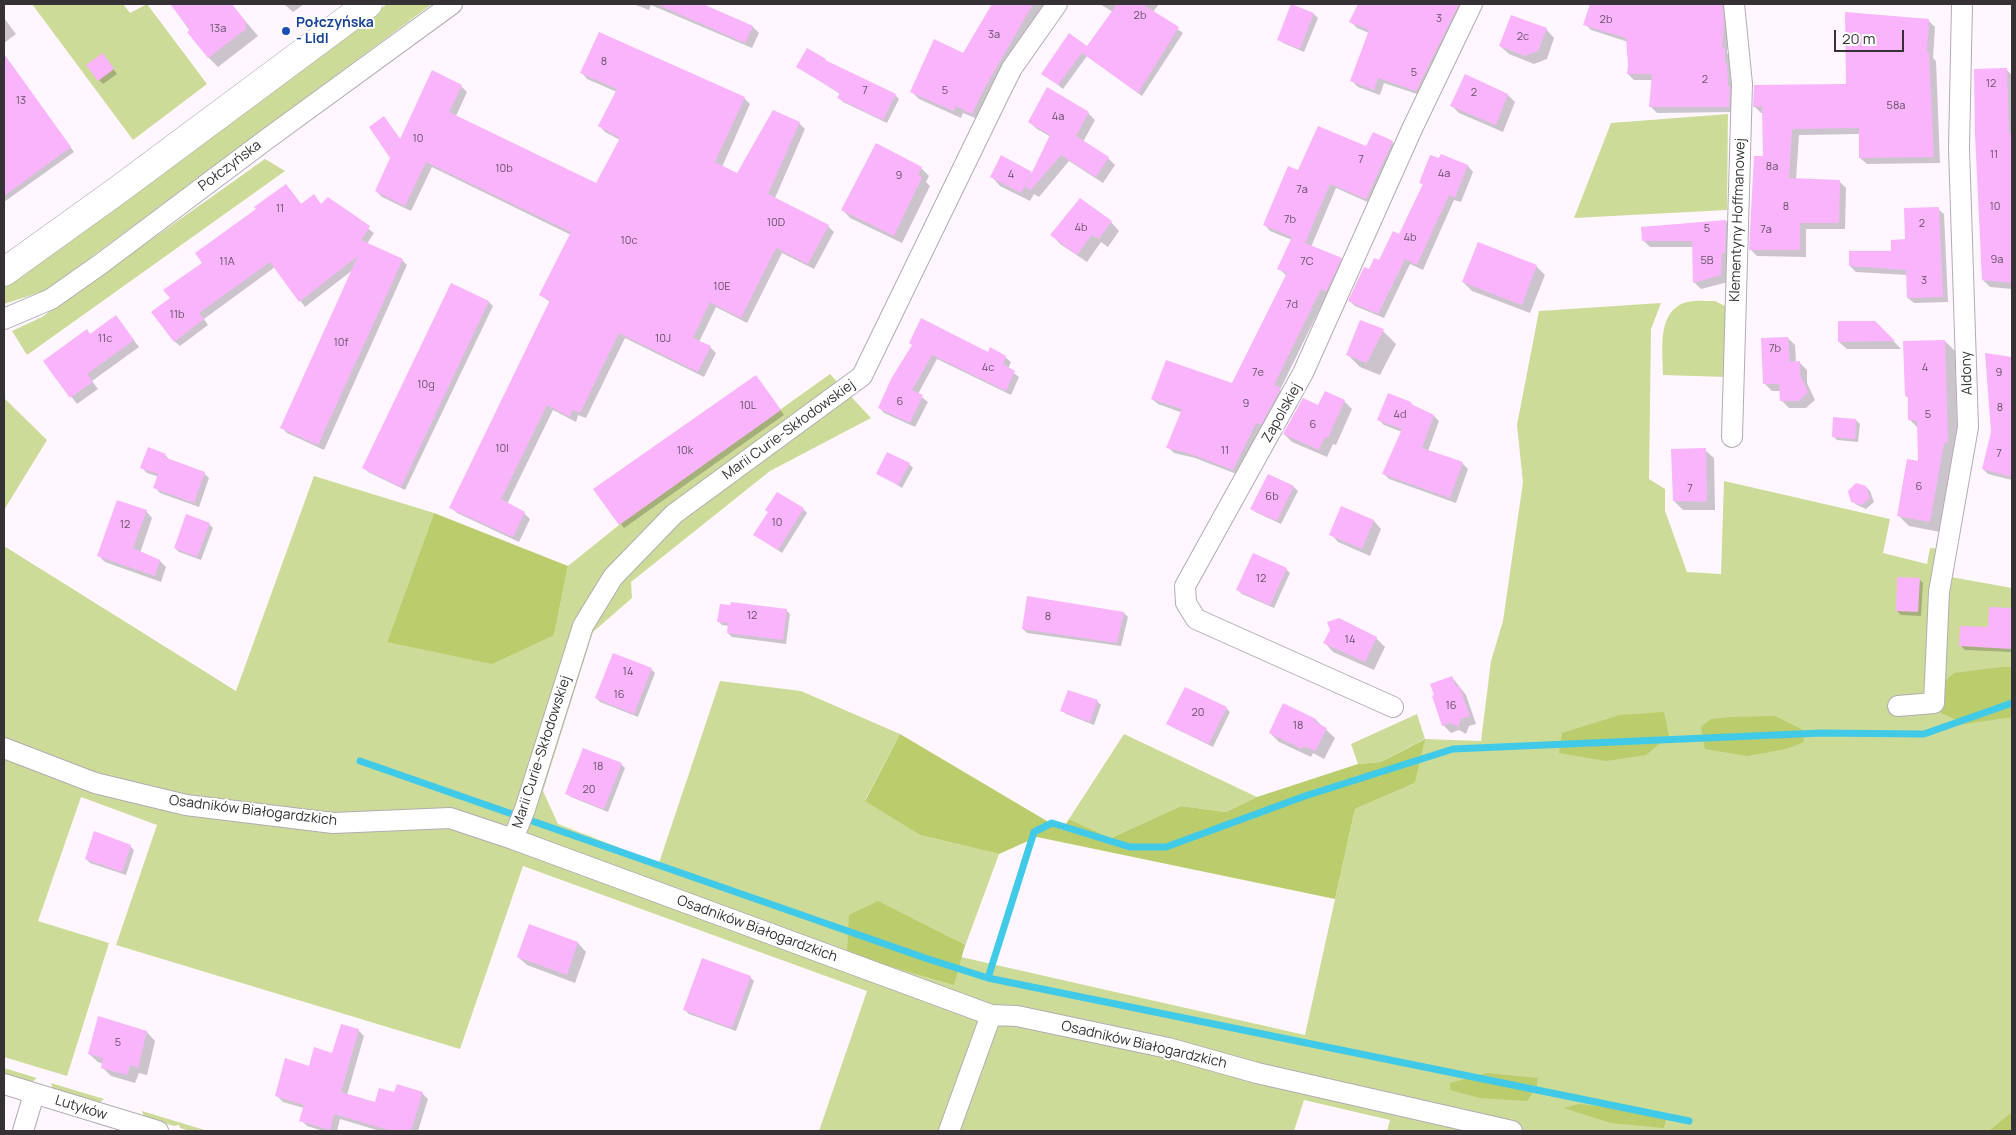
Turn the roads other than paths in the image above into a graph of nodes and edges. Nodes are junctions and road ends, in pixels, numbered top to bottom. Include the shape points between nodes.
1 (368, 4) edge
2 (452, 4) edge
3 (1057, 4) edge
4 (1472, 4) edge
5 (1734, 4) edge
6 (1962, 4) edge
7 (4, 272) edge
8 (4, 318) edge
9 (1732, 437) dead end
10 (1898, 706) dead end
11 (1393, 707) dead end
12 (4, 748) edge
13 (519, 825) junction
14 (991, 1015) junction
15 (4, 1084) edge
16 (34, 1094) junction
17 (23, 1131) edge
18 (158, 1131) edge
19 (949, 1131) edge
20 (1512, 1131) edge

1 - 7 street
2 - 8 street, Połczyńska via 51,299
3 - 13 street, Marii Curie-Skłodowskiej via 1012,68 862,376 674,514 614,577 583,626
4 - 11 street, Zapolskiej via 1412,129 1304,373 1185,586 1186,603 1196,620
5 - 9 street, Klementyny Hoffmanowej via 1742,84
6 - 10 street, Aldony via 1960,148 1968,427 1939,592 1934,703
12 - 13 street, Osadników Białogardzkich via 95,783 186,805 333,823 450,818
13 - 14 street, Osadników Białogardzkich
14 - 19 street
14 - 20 street, Osadników Białogardzkich via 1017,1016 1168,1048 1257,1073
15 - 16 street, Lutyków
16 - 17 street
16 - 18 street, Lutyków

